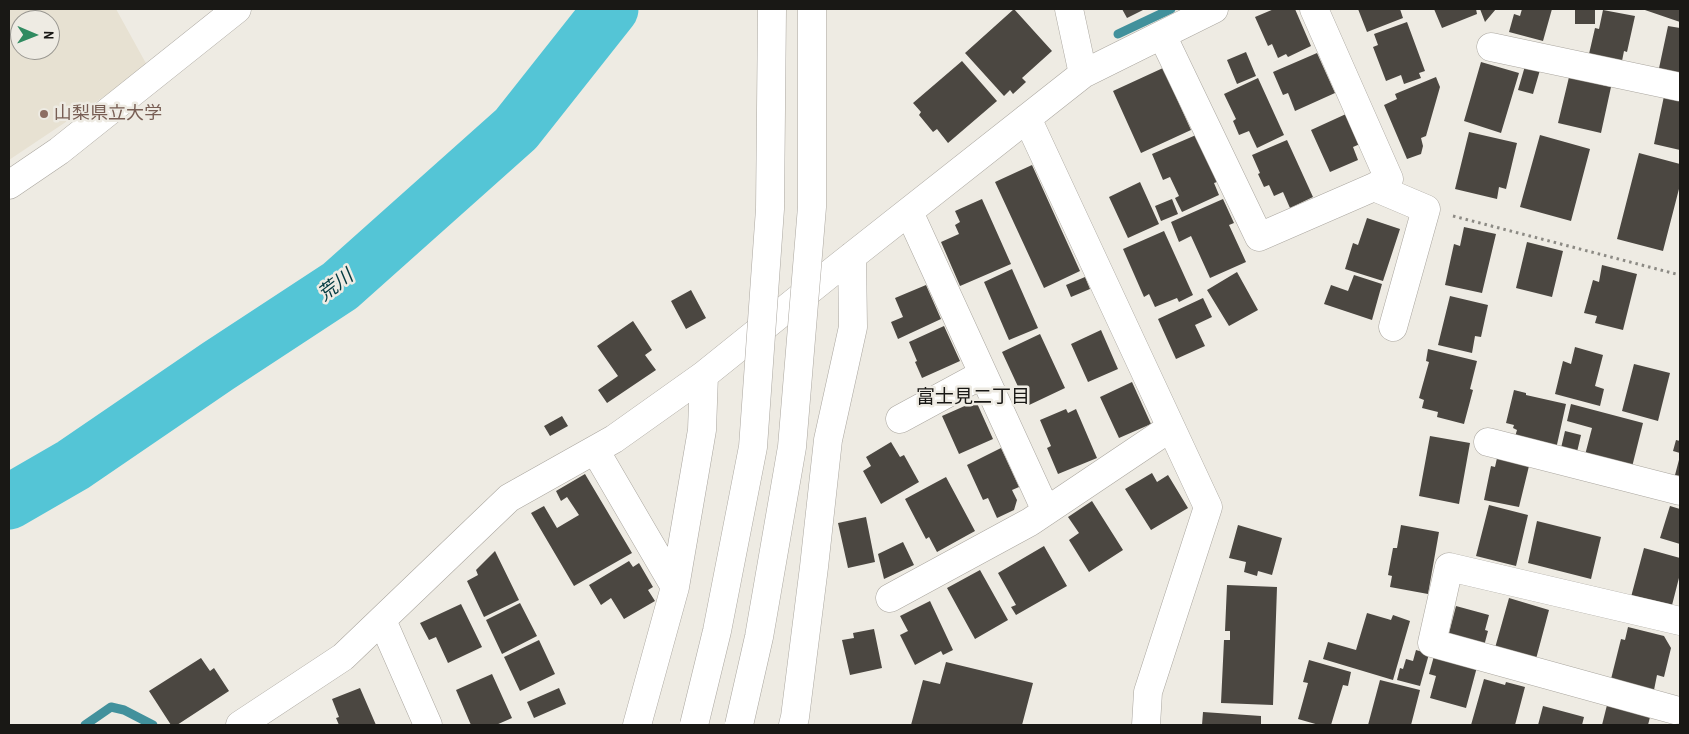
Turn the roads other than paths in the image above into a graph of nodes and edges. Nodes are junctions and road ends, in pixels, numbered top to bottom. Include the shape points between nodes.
1 (237, 9) edge
2 (772, 9) edge
3 (812, 9) edge
4 (1069, 9) edge
5 (1214, 9) edge
6 (1314, 9) edge
7 (1162, 35) junction
8 (1491, 47) dead end
9 (1083, 74) junction
10 (1680, 87) edge
11 (1027, 118) junction
12 (9, 185) edge
13 (1374, 187) junction
14 (908, 212) junction
15 (852, 256) junction
16 (1393, 327) dead end
17 (983, 374) junction
18 (704, 375) junction
19 (900, 419) dead end
20 (1170, 428) junction
21 (1488, 442) dead end
22 (595, 450) junction
23 (1680, 491) edge
24 (1046, 511) junction
25 (675, 587) junction
26 (890, 598) dead end
27 (382, 620) junction
28 (1680, 622) edge
29 (1675, 707) edge
30 (240, 725) edge
31 (428, 725) edge
32 (638, 725) edge
33 (694, 725) edge
34 (739, 725) edge
35 (793, 725) edge
36 (1146, 725) edge

1 - 12 street via 59,151
2 - 33 street, bridge via 770,209 753,447 717,631
3 - 34 street, bridge via 812,206 792,447 760,637
4 - 9 street
5 - 7 street
6 - 13 street via 1388,179
7 - 9 street
7 - 13 street via 1259,237
8 - 10 street
9 - 11 street
11 - 14 street
11 - 20 street
13 - 16 street via 1426,209
14 - 15 street
14 - 17 street
15 - 18 street
15 - 35 street via 852,326 828,440
17 - 19 street
17 - 24 street
18 - 22 street
18 - 25 street via 702,430
20 - 24 street
20 - 36 street via 1208,507 1148,692
21 - 23 street
22 - 25 street
22 - 27 street via 509,498
24 - 26 street
25 - 32 street
27 - 30 street via 343,657
27 - 31 street
28 - 29 street via 1449,567 1432,643

